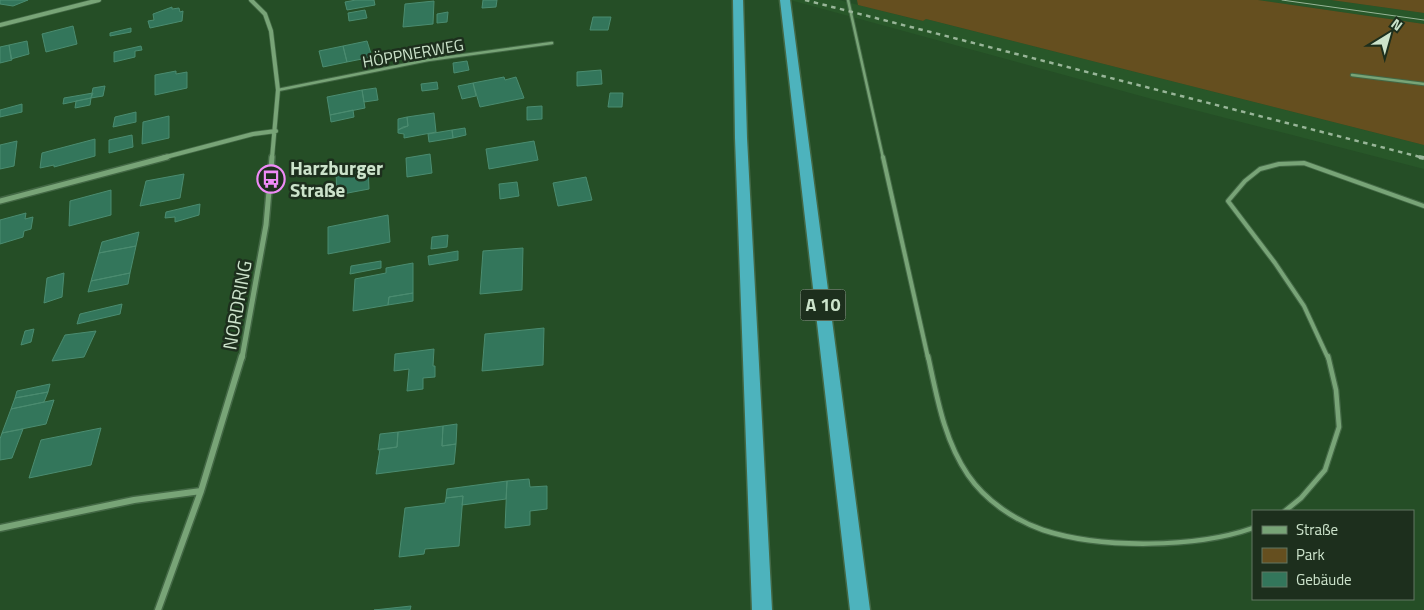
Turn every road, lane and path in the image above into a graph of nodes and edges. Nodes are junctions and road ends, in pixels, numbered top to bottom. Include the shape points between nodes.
1 (99, 0) edge
2 (251, 0) edge
3 (738, 0) edge
4 (785, 0) edge
5 (848, 0) edge
6 (0, 25) edge
7 (552, 43) dead end
8 (1352, 75) dead end
9 (1424, 84) edge
10 (278, 90) junction
11 (276, 131) junction
12 (0, 201) edge
13 (1424, 206) edge
14 (201, 491) junction
15 (1286, 510) edge
16 (0, 528) edge
17 (1252, 528) edge
18 (158, 610) edge
19 (762, 610) edge
20 (860, 610) edge

1 - 6 street
2 - 10 street, NORDRING via 265,14 271,31
3 - 19 highway
4 - 20 highway, A 10
5 - 17 lane via 941,414 957,457 968,475 982,492 1016,517 1053,533 1104,540 1188,541 1219,538
7 - 10 lane, HÖPPNERWEG via 428,60
8 - 9 lane
10 - 11 street, NORDRING
11 - 12 street via 253,134
11 - 14 street, NORDRING via 266,224 241,362
13 - 15 lane via 1304,163 1284,162 1262,168 1244,181 1228,200 1304,306 1327,354 1336,390 1339,427 1325,470 1302,498
14 - 16 street via 134,500
14 - 18 street, NORDRING

